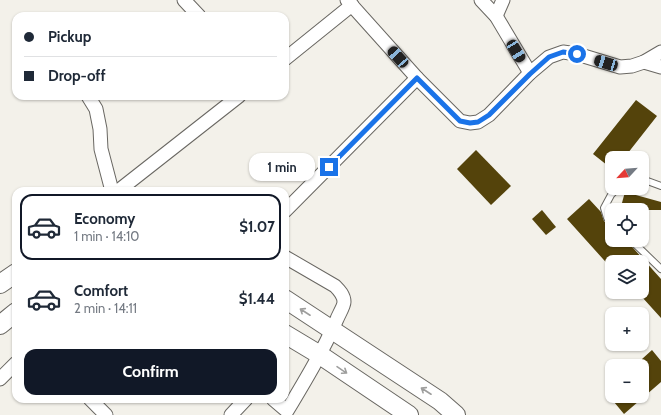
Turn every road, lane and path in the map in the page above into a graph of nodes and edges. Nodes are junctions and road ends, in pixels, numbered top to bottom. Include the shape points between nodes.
1 (184, 0) edge
2 (481, 0) edge
3 (503, 0) edge
4 (350, 2) edge
5 (195, 12) edge
6 (496, 16) junction
7 (661, 52) edge
8 (289, 55) edge
9 (644, 62) junction
10 (661, 67) edge
11 (530, 74) junction
12 (417, 78) junction
13 (90, 100) edge
14 (234, 100) edge
15 (649, 182) edge
16 (661, 186) edge
17 (111, 187) edge
18 (123, 187) edge
19 (289, 207) edge
20 (638, 247) edge
21 (289, 259) edge
22 (661, 269) edge
23 (12, 276) edge
24 (0, 284) edge
25 (289, 302) edge
26 (12, 315) edge
27 (0, 325) edge
28 (332, 330) junction
29 (289, 336) edge
30 (320, 355) junction
31 (12, 367) edge
32 (0, 379) edge
33 (94, 403) edge
34 (242, 403) edge
35 (278, 403) edge
36 (289, 413) edge
37 (106, 415) edge
38 (231, 415) edge
39 (409, 415) edge
40 (456, 415) edge

1 - 5 street
2 - 6 street
3 - 6 street
4 - 8 street
4 - 12 street
6 - 11 street
7 - 9 street
9 - 10 street
9 - 11 street via 620,67 563,52 549,57
11 - 12 street via 489,115 478,122 470,123 460,121
12 - 19 street
13 - 17 street via 96,109 101,149
14 - 18 street
15 - 16 lane
20 - 22 lane
21 - 28 street via 334,286 343,295 344,302
23 - 24 main road
28 -> 25 main road
26 - 27 main road
28 - 30 street
40 -> 28 main road via 440,400
29 - 30 main road
30 - 36 street
30 -> 39 main road
31 - 32 street
33 - 37 street
34 - 38 street
35 - 36 street

